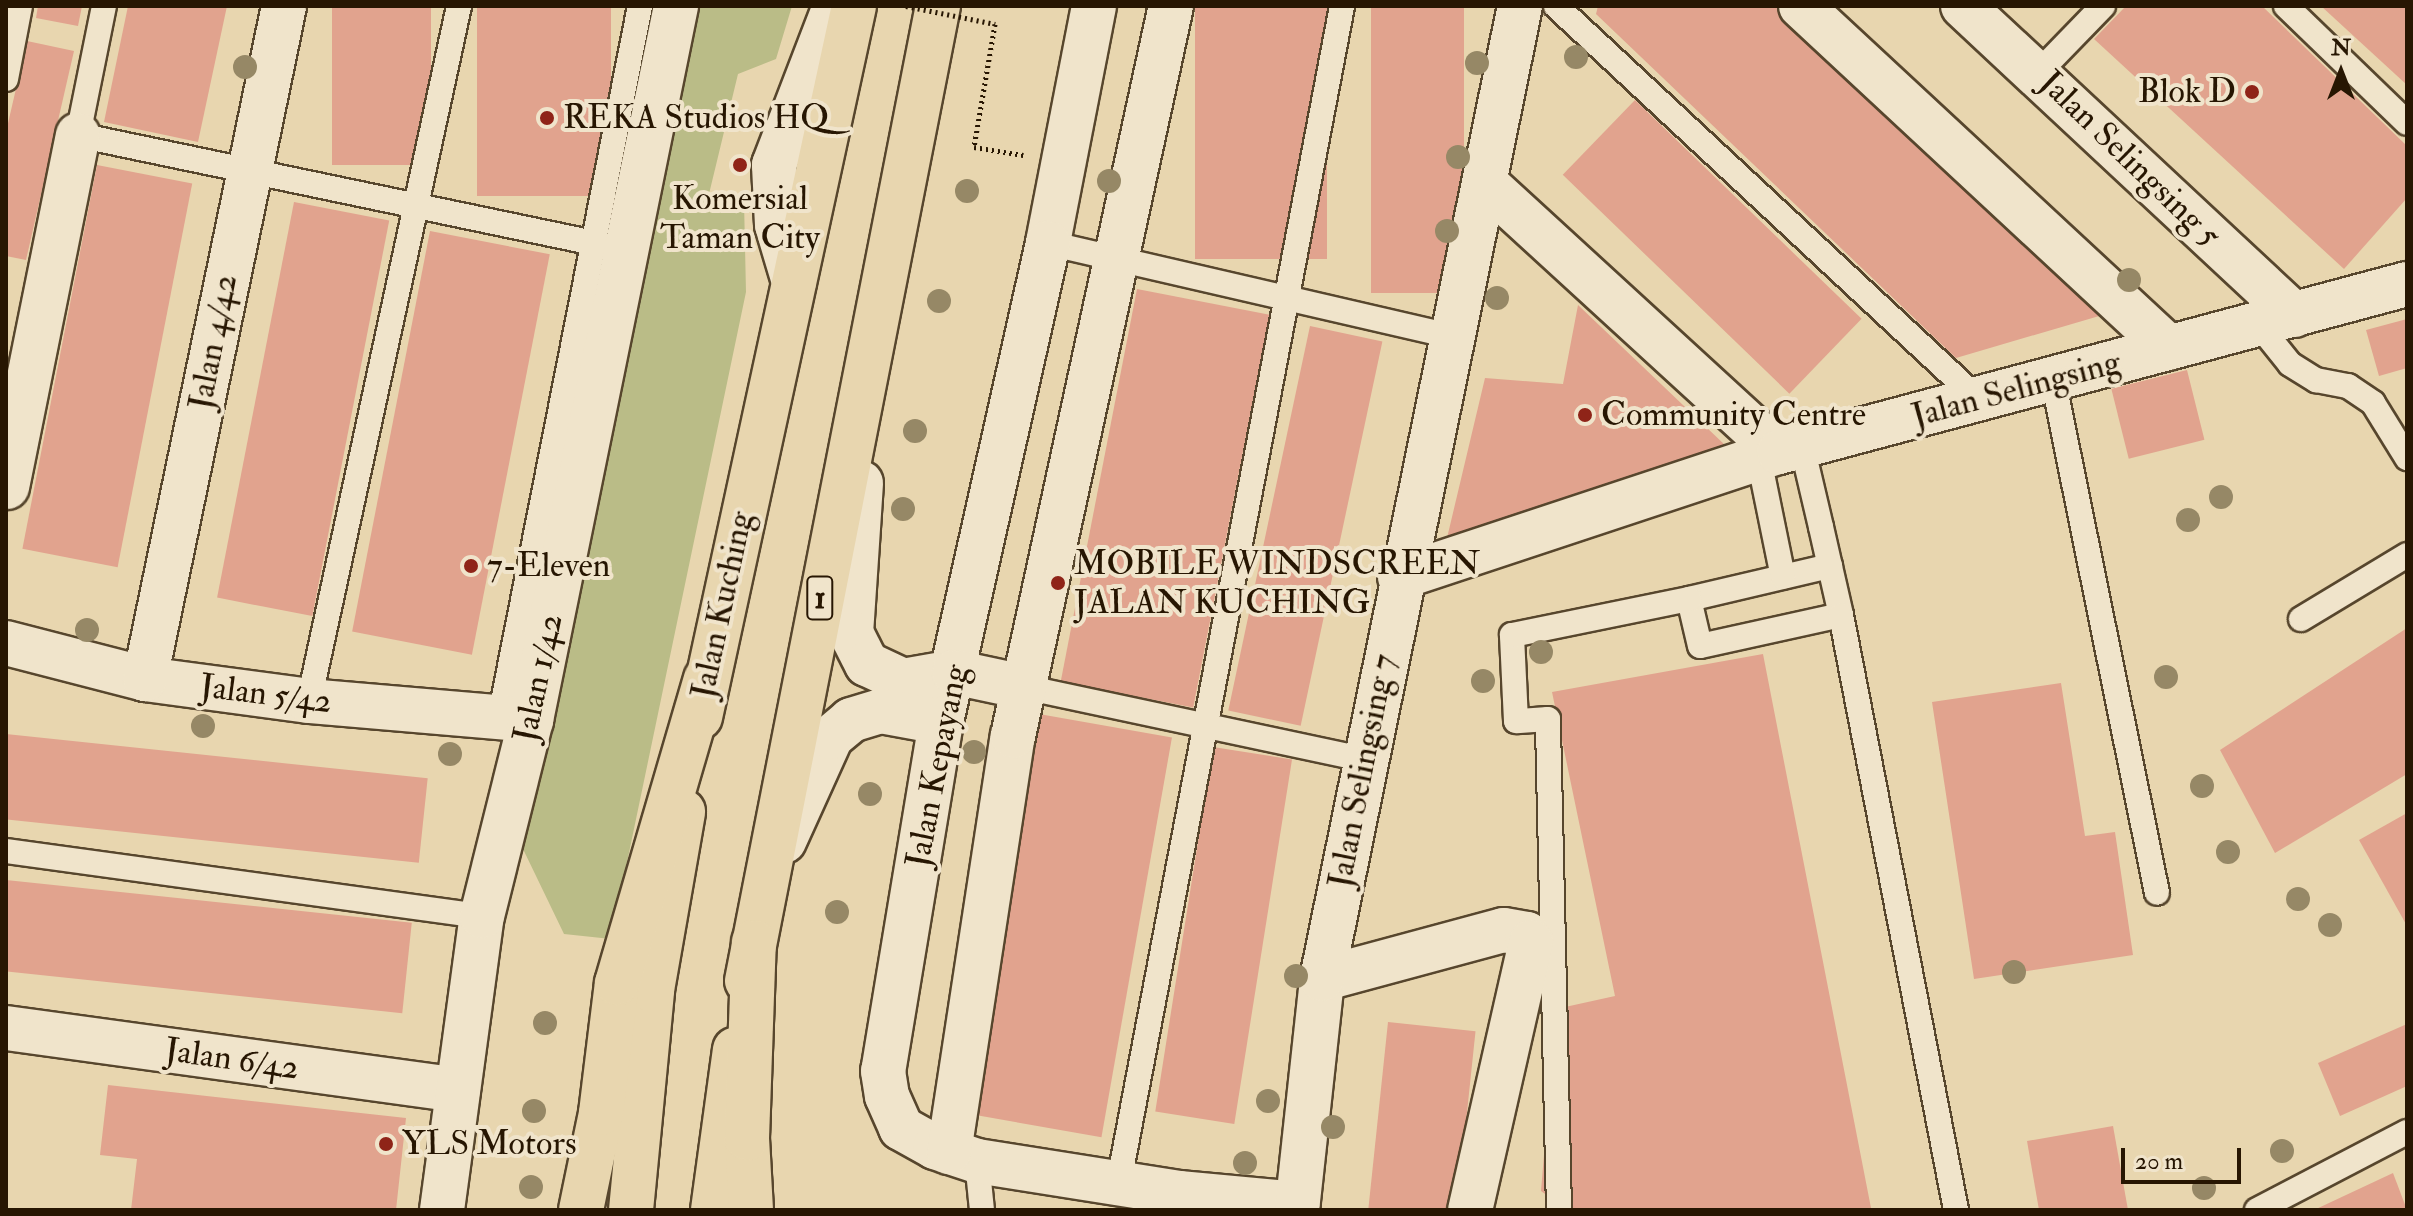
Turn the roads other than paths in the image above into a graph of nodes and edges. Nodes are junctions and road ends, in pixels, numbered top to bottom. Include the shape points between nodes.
1 (20, 6) edge
2 (104, 6) edge
3 (284, 6) edge
4 (459, 6) edge
5 (640, 6) edge
6 (676, 6) edge
7 (835, 6) edge
8 (854, 6) edge
9 (938, 6) edge
10 (1094, 6) edge
11 (1171, 6) edge
12 (1342, 6) edge
13 (1520, 6) edge
14 (1556, 6) edge
15 (1801, 6) edge
16 (1963, 6) edge
17 (2103, 6) edge
18 (2286, 6) edge
19 (2039, 72) junction
20 (6, 79) edge
21 (2407, 123) edge
22 (78, 135) junction
23 (248, 172) junction
24 (1485, 183) junction
25 (414, 205) junction
26 (1048, 243) junction
27 (612, 246) junction
28 (1119, 260) junction
29 (794, 282) junction
30 (2407, 284) edge
31 (1286, 298) junction
32 (876, 309) junction
33 (2276, 319) junction
34 (1450, 336) junction
35 (2169, 348) junction
36 (2053, 379) junction
37 (1978, 399) junction
38 (1780, 453) junction
39 (2407, 458) edge
40 (7, 487) edge
41 (2407, 555) edge
42 (1830, 566) junction
43 (1400, 577) junction
44 (1783, 577) junction
45 (1689, 599) junction
46 (1841, 615) junction
47 (2301, 619) dead end
48 (6, 643) edge
49 (954, 672) junction
50 (145, 679) junction
51 (706, 679) junction
52 (1024, 687) junction
53 (309, 701) junction
54 (516, 718) junction
55 (941, 722) junction
56 (1208, 725) junction
57 (1363, 759) junction
58 (6, 851) edge
59 (764, 888) junction
60 (2157, 893) dead end
61 (482, 916) junction
62 (754, 942) junction
63 (1322, 979) junction
64 (6, 1028) edge
65 (458, 1090) junction
66 (2407, 1132) edge
67 (963, 1156) junction
68 (1119, 1181) junction
69 (1179, 1202) edge
70 (1297, 1207) edge
71 (442, 1210) edge
72 (581, 1210) edge
73 (631, 1210) edge
74 (713, 1210) edge
75 (751, 1210) edge
76 (982, 1210) edge
77 (1470, 1210) edge
78 (1559, 1210) edge
79 (1956, 1210) edge
80 (2257, 1210) edge

1 - 20 lane
2 - 22 lane
3 - 23 street, Jalan 4/42
4 - 25 lane
5 - 27 lane
6 - 27 street, Jalan 1/42
7 - 29 street via 774,165 777,225
8 - 29 highway, Jalan Kuching
9 - 32 highway, 1
10 - 26 street, Jalan Kepayang
11 - 28 street
12 - 31 lane
13 - 24 street, Jalan Selingsing 7
14 - 37 lane
15 - 35 street
16 - 19 street, Jalan Selingsing 5
17 - 19 lane
18 - 21 lane
19 - 33 street, Jalan Selingsing 5
22 - 23 lane
22 - 40 street
23 - 25 lane
23 - 50 street, Jalan 4/42
24 - 34 street, Jalan Selingsing 7
24 - 38 street
25 - 27 lane
25 - 53 lane
26 - 28 lane
26 - 49 street, Jalan Kepayang
27 - 54 street, Jalan 1/42
28 - 31 lane
28 - 52 street
29 - 51 highway, Jalan Kuching
30 - 33 street, Jalan Selingsing
31 - 34 lane
31 - 56 lane
32 - 49 street via 851,633 867,664 893,679
32 - 59 highway, 1
33 - 35 street, Jalan Selingsing
33 - 39 lane via 2290,364 2316,380 2348,386 2373,403
34 - 43 street, Jalan Selingsing 7
35 - 36 street, Jalan Selingsing
36 - 37 street, Jalan Selingsing
36 - 60 lane
37 - 38 street, Jalan Selingsing
38 - 42 lane
38 - 43 street, Jalan Selingsing
38 - 44 lane
41 - 47 lane
42 - 44 lane
42 - 46 lane
43 - 57 street, Jalan Selingsing 7
44 - 45 lane
45 - 46 lane via 1700,646
45 - 78 lane via 1512,635 1516,721 1548,719
46 - 79 lane
48 - 50 street, Jalan 5/42
49 - 52 street
49 - 55 street, Jalan Kepayang
50 - 53 street, Jalan 5/42
51 - 72 highway via 617,983 601,1113
51 - 73 highway, Jalan Kuching via 652,990
52 - 56 lane
52 - 67 street
53 - 54 street, Jalan 5/42
54 - 61 street, Jalan 1/42
55 - 59 street via 865,712 831,737
55 - 67 street, Jalan Kepayang via 883,1071 901,1128
56 - 57 lane
56 - 68 lane
57 - 63 street, Jalan Selingsing 7
58 - 61 lane
59 - 62 highway, 1
61 - 65 street, Jalan 1/42
62 - 74 highway, 1
62 - 75 highway via 747,1138
63 - 70 street, Jalan Selingsing 7
63 - 77 street via 1504,930 1527,934 1531,942
64 - 65 street, Jalan 6/42
65 - 71 street, Jalan 1/42
66 - 80 lane
67 - 68 street, Jalan Kepayang
67 - 76 lane
68 - 69 street, Jalan Kepayang
69 - 70 street, Jalan Kepayang

